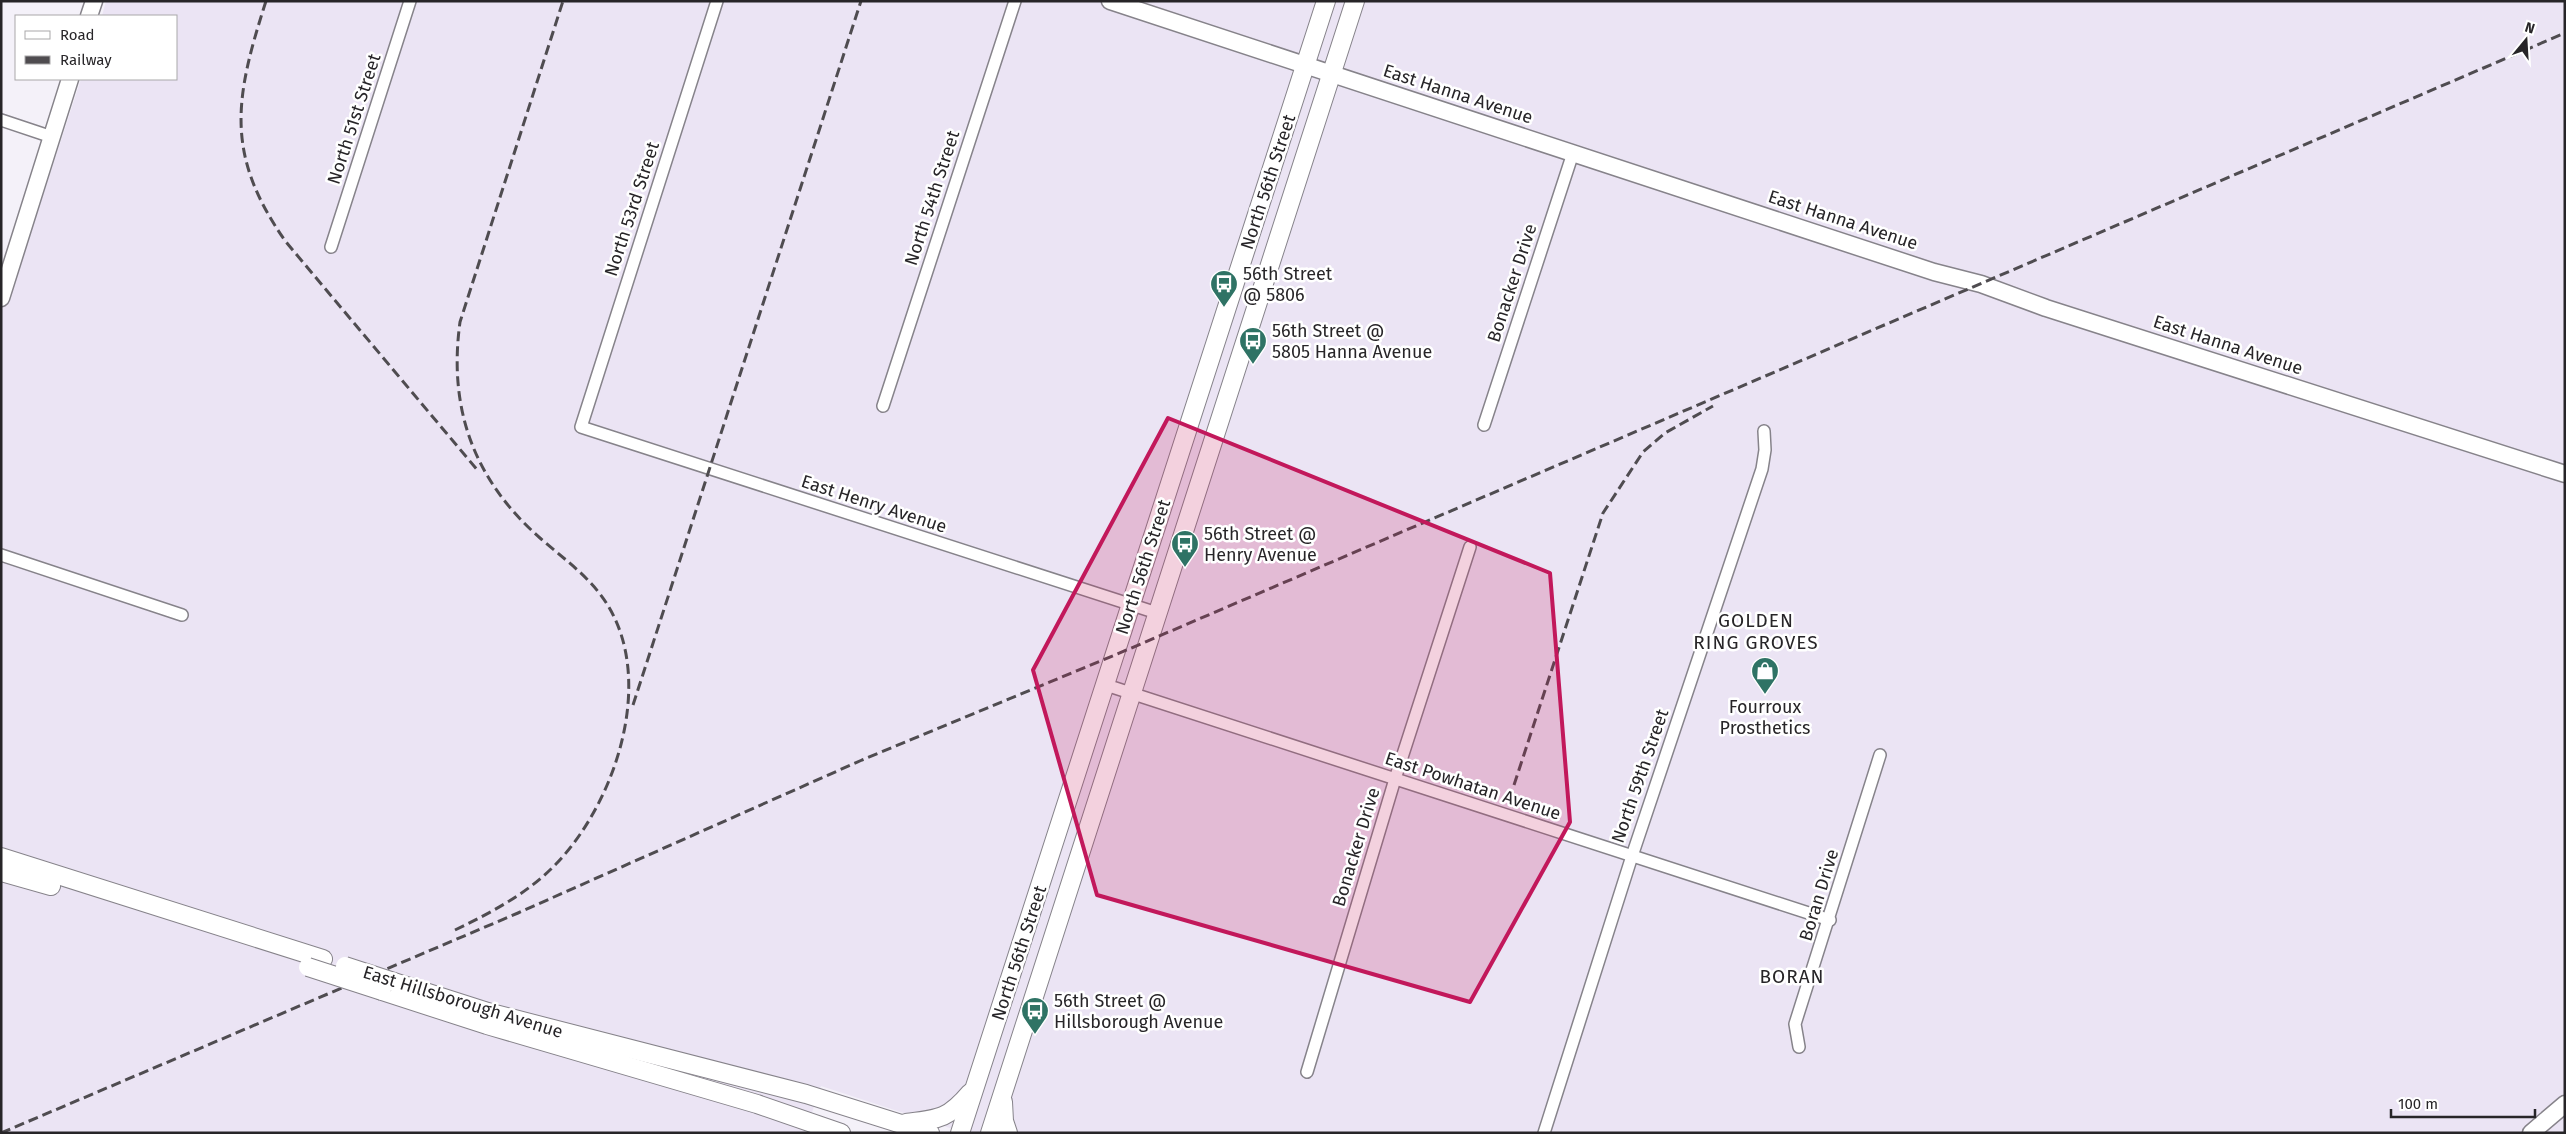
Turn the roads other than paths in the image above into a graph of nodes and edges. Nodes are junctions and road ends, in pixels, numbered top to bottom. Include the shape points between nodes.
1 (94, 1) edge
2 (410, 1) edge
3 (717, 1) edge
4 (1015, 1) edge
5 (1110, 1) edge
6 (1326, 1) edge
7 (1355, 1) edge
8 (89, 15) edge
9 (1306, 65) junction
10 (1332, 73) junction
11 (70, 80) edge
12 (1, 120) edge
13 (52, 137) junction
14 (1573, 152) junction
15 (331, 247) dead end
16 (1, 298) edge
17 (1218, 334) junction
18 (1245, 342) junction
19 (882, 406) dead end
20 (1484, 425) dead end
21 (581, 427) joint
22 (1764, 430) dead end
23 (2565, 474) edge
24 (1470, 547) dead end
25 (1, 555) edge
26 (1131, 605) junction
27 (1157, 613) junction
28 (182, 616) dead end
29 (1106, 685) junction
30 (1131, 693) junction
31 (1880, 755) dead end
32 (1395, 779) junction
33 (1632, 856) junction
34 (1, 857) edge
35 (1, 872) edge
36 (1830, 920) junction
37 (315, 963) junction
38 (388, 986) junction
39 (1799, 1047) dead end
40 (1307, 1072) dead end
41 (975, 1087) junction
42 (1003, 1093) junction
43 (2565, 1104) edge
44 (902, 1124) junction
45 (841, 1133) edge
46 (930, 1133) edge
47 (960, 1133) edge
48 (990, 1133) edge
49 (1008, 1133) edge
50 (1544, 1133) edge
51 (2531, 1133) edge

1 - 8 street
2 - 15 street, North 51st Street
3 - 21 street, North 53rd Street
4 - 19 street, North 54th Street
5 - 9 street, East Hanna Avenue
6 - 9 main road, North 56th Street
7 - 10 main road, North 56th Street
9 - 10 street, East Hanna Avenue
9 - 17 main road, North 56th Street
10 - 14 street, East Hanna Avenue
10 - 18 main road, North 56th Street
11 - 13 street
12 - 13 street
13 - 16 street
14 - 20 street, Bonacker Drive
14 - 23 street, East Hanna Avenue
17 - 18 main road
17 - 26 main road, North 56th Street
18 - 27 main road, North 56th Street
21 - 26 street, East Henry Avenue
22 - 33 street, North 59th Street via 1762,469
24 - 32 street, Bonacker Drive
25 - 28 street
26 - 27 street, East Henry Avenue
26 - 29 main road, North 56th Street
27 - 30 main road, North 56th Street
29 - 30 street, East Powhatan Avenue
29 - 41 main road, North 56th Street
30 - 32 street, East Powhatan Avenue
30 - 42 main road, North 56th Street
31 - 36 street, Boran Drive
32 - 33 street, East Powhatan Avenue
32 - 40 street, Bonacker Drive
33 - 36 street, East Powhatan Avenue
33 - 50 street, North 59th Street
34 - 37 main road, East Hillsborough Avenue
35 - 37 main road, East Hillsborough Avenue
36 - 39 street, Boran Drive via 1795,1024
37 - 38 main road, East Hillsborough Avenue, bridge
38 - 44 main road, East Hillsborough Avenue via 806,1094
38 - 45 main road, East Hillsborough Avenue via 487,1025 757,1104
41 - 44 main road via 955,1111 942,1118
41 - 47 main road, North 56th Street
42 - 48 main road, North 56th Street
42 - 49 main road
43 - 51 street
44 - 46 main road, East Hillsborough Avenue

